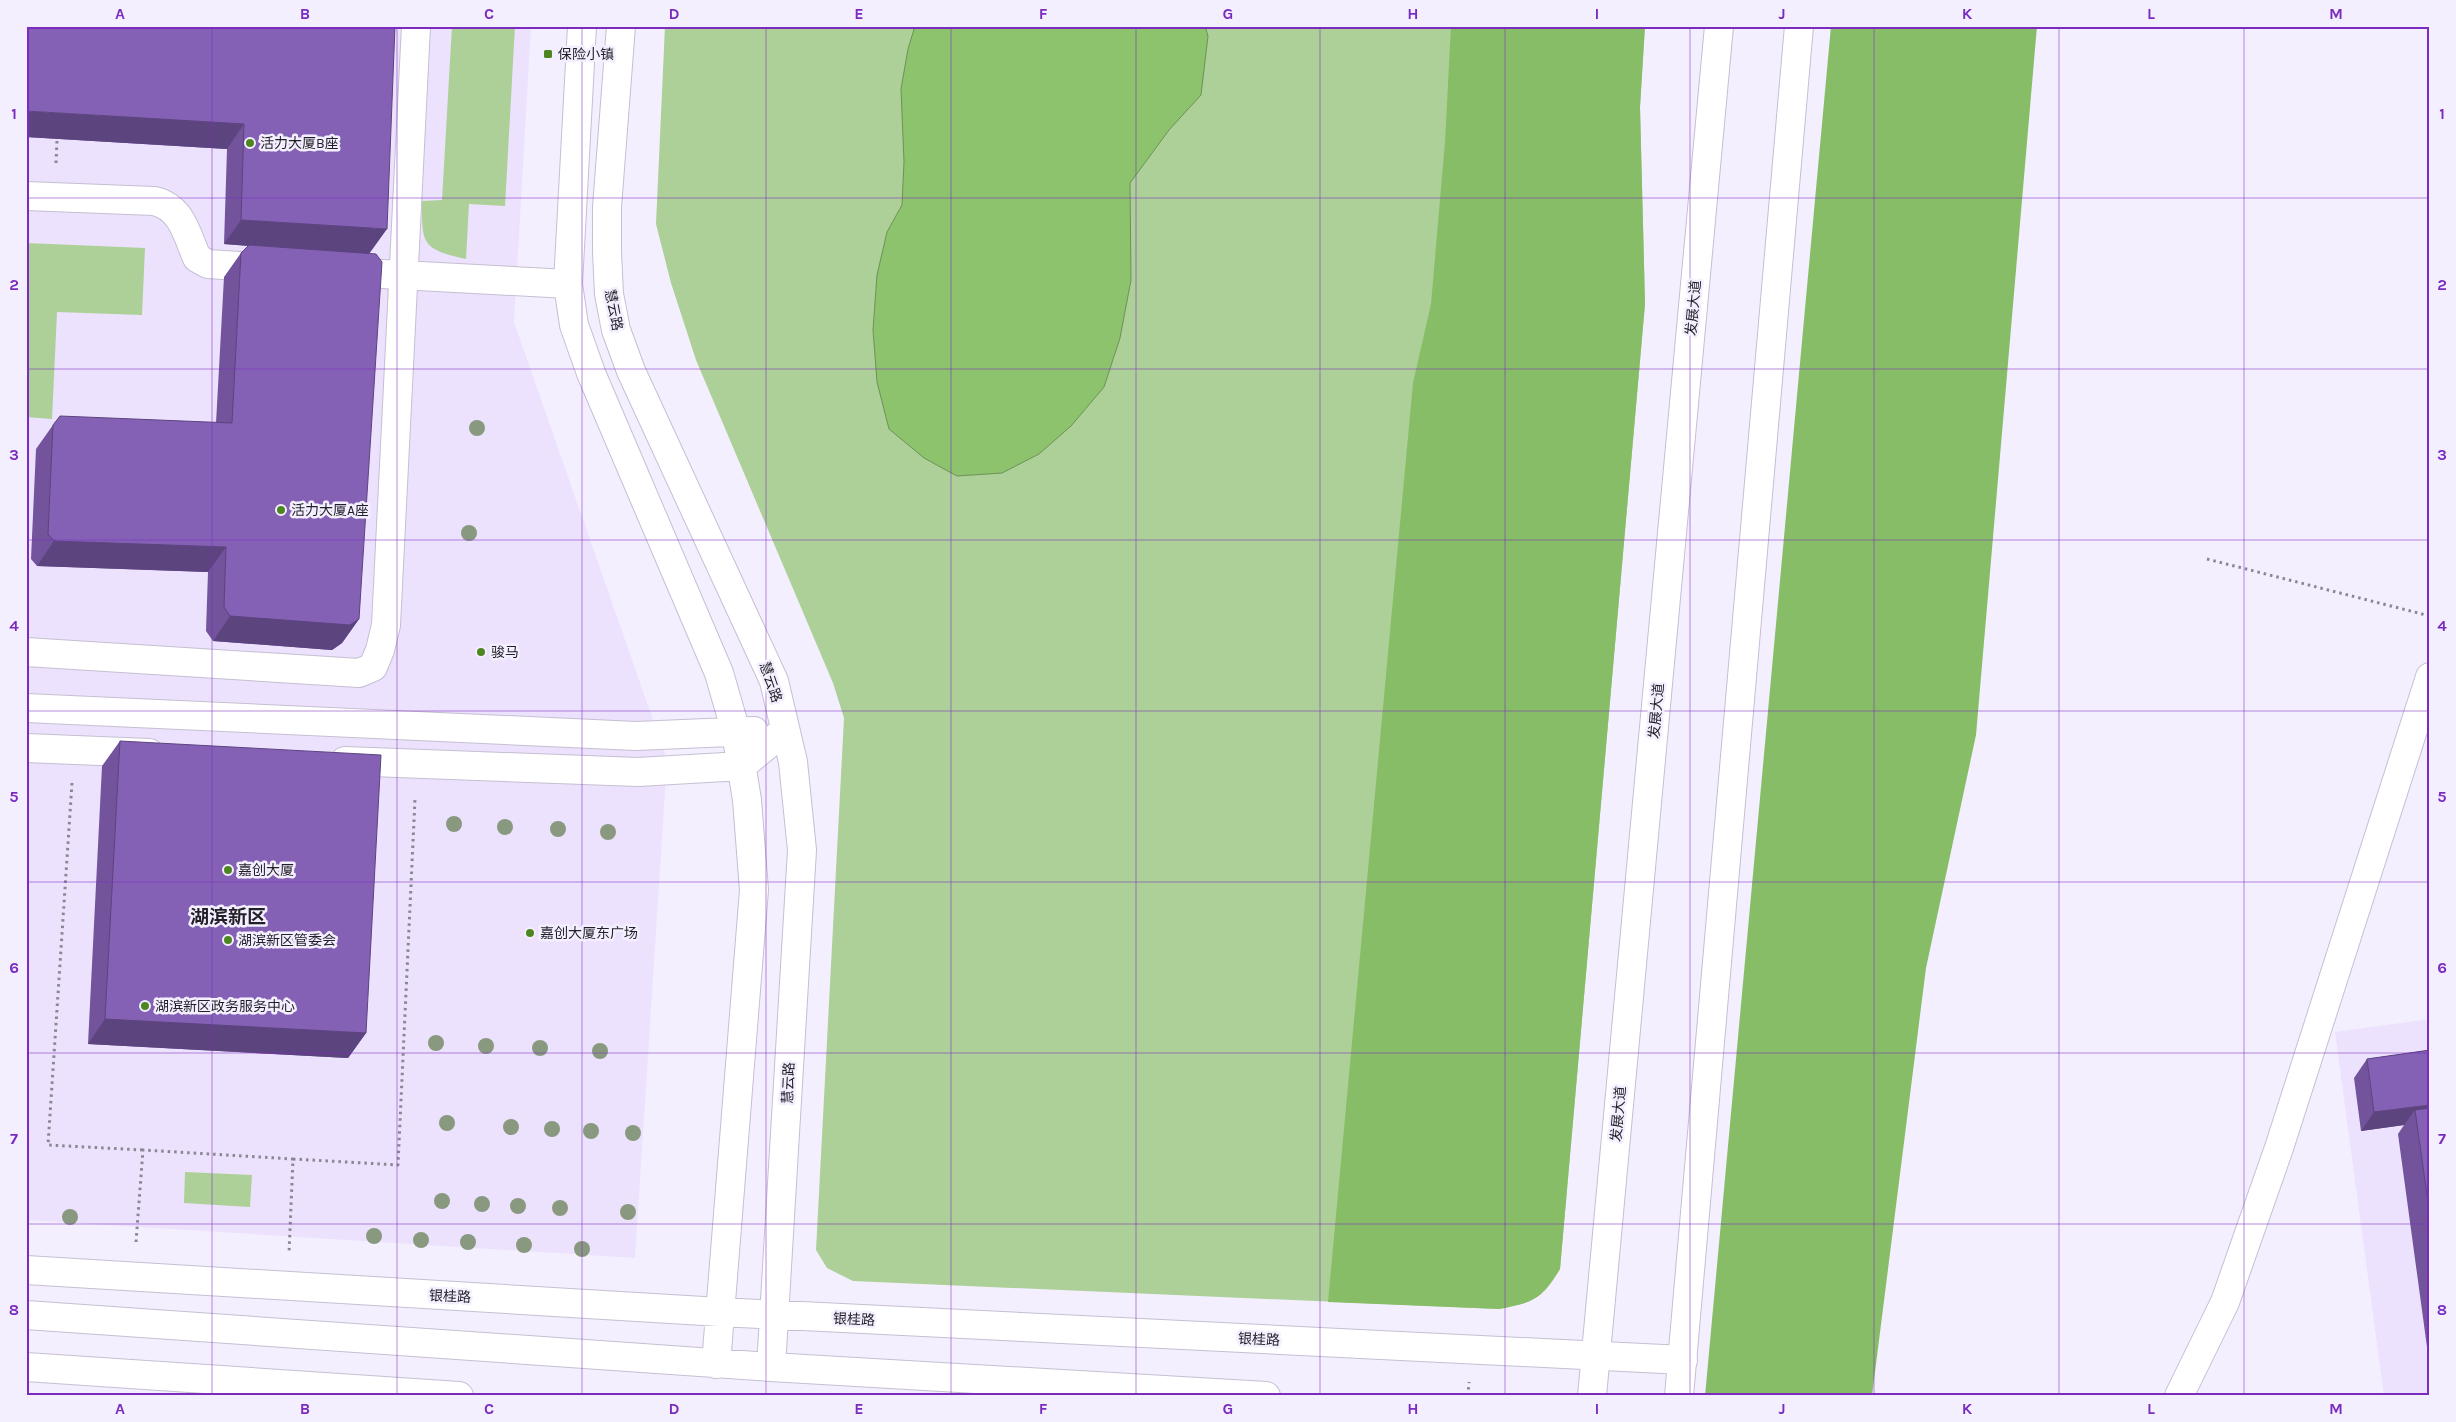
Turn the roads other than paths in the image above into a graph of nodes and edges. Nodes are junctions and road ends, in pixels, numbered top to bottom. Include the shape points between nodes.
1 (416, 26) edge
2 (582, 26) edge
3 (621, 26) edge
4 (1719, 26) edge
5 (1799, 26) edge
6 (26, 196) edge
7 (404, 276) junction
8 (568, 284) junction
9 (26, 652) edge
10 (2430, 677) edge
11 (26, 708) edge
12 (785, 730) junction
13 (736, 732) junction
14 (26, 748) edge
15 (172, 754) edge
16 (319, 760) edge
17 (742, 766) junction
18 (26, 1270) edge
19 (720, 1312) junction
20 (26, 1315) edge
21 (774, 1315) junction
22 (1596, 1355) junction
23 (1683, 1360) junction
24 (716, 1364) junction
25 (26, 1367) edge
26 (772, 1368) junction
27 (459, 1396) edge
28 (1266, 1396) edge
29 (1592, 1396) edge
30 (1680, 1396) edge
31 (2179, 1396) edge

1 - 7 street
2 - 8 street
3 - 12 street, 慧云路 via 607,207 609,294 616,330 631,371 774,681
4 - 22 street, 发展大道
5 - 23 street
6 - 7 street via 166,203 183,223 197,258 208,264
7 - 8 street
7 - 9 street via 386,625 372,667 359,673
8 - 13 street via 574,326 591,373 714,661
10 - 31 street via 2232,1284
11 - 13 street via 636,736
12 - 13 street
12 - 17 street
12 - 21 street, 慧云路 via 793,762 802,850
13 - 17 street
14 - 15 street
16 - 17 street via 638,772
17 - 19 street via 754,890
18 - 19 street, 银桂路
19 - 21 street, 银桂路
19 - 24 street
20 - 24 street
21 - 22 street, 银桂路
21 - 26 street, 慧云路
22 - 23 street, 银桂路
22 - 29 street, 发展大道
23 - 30 street
24 - 26 street
25 - 27 street
26 - 28 street

